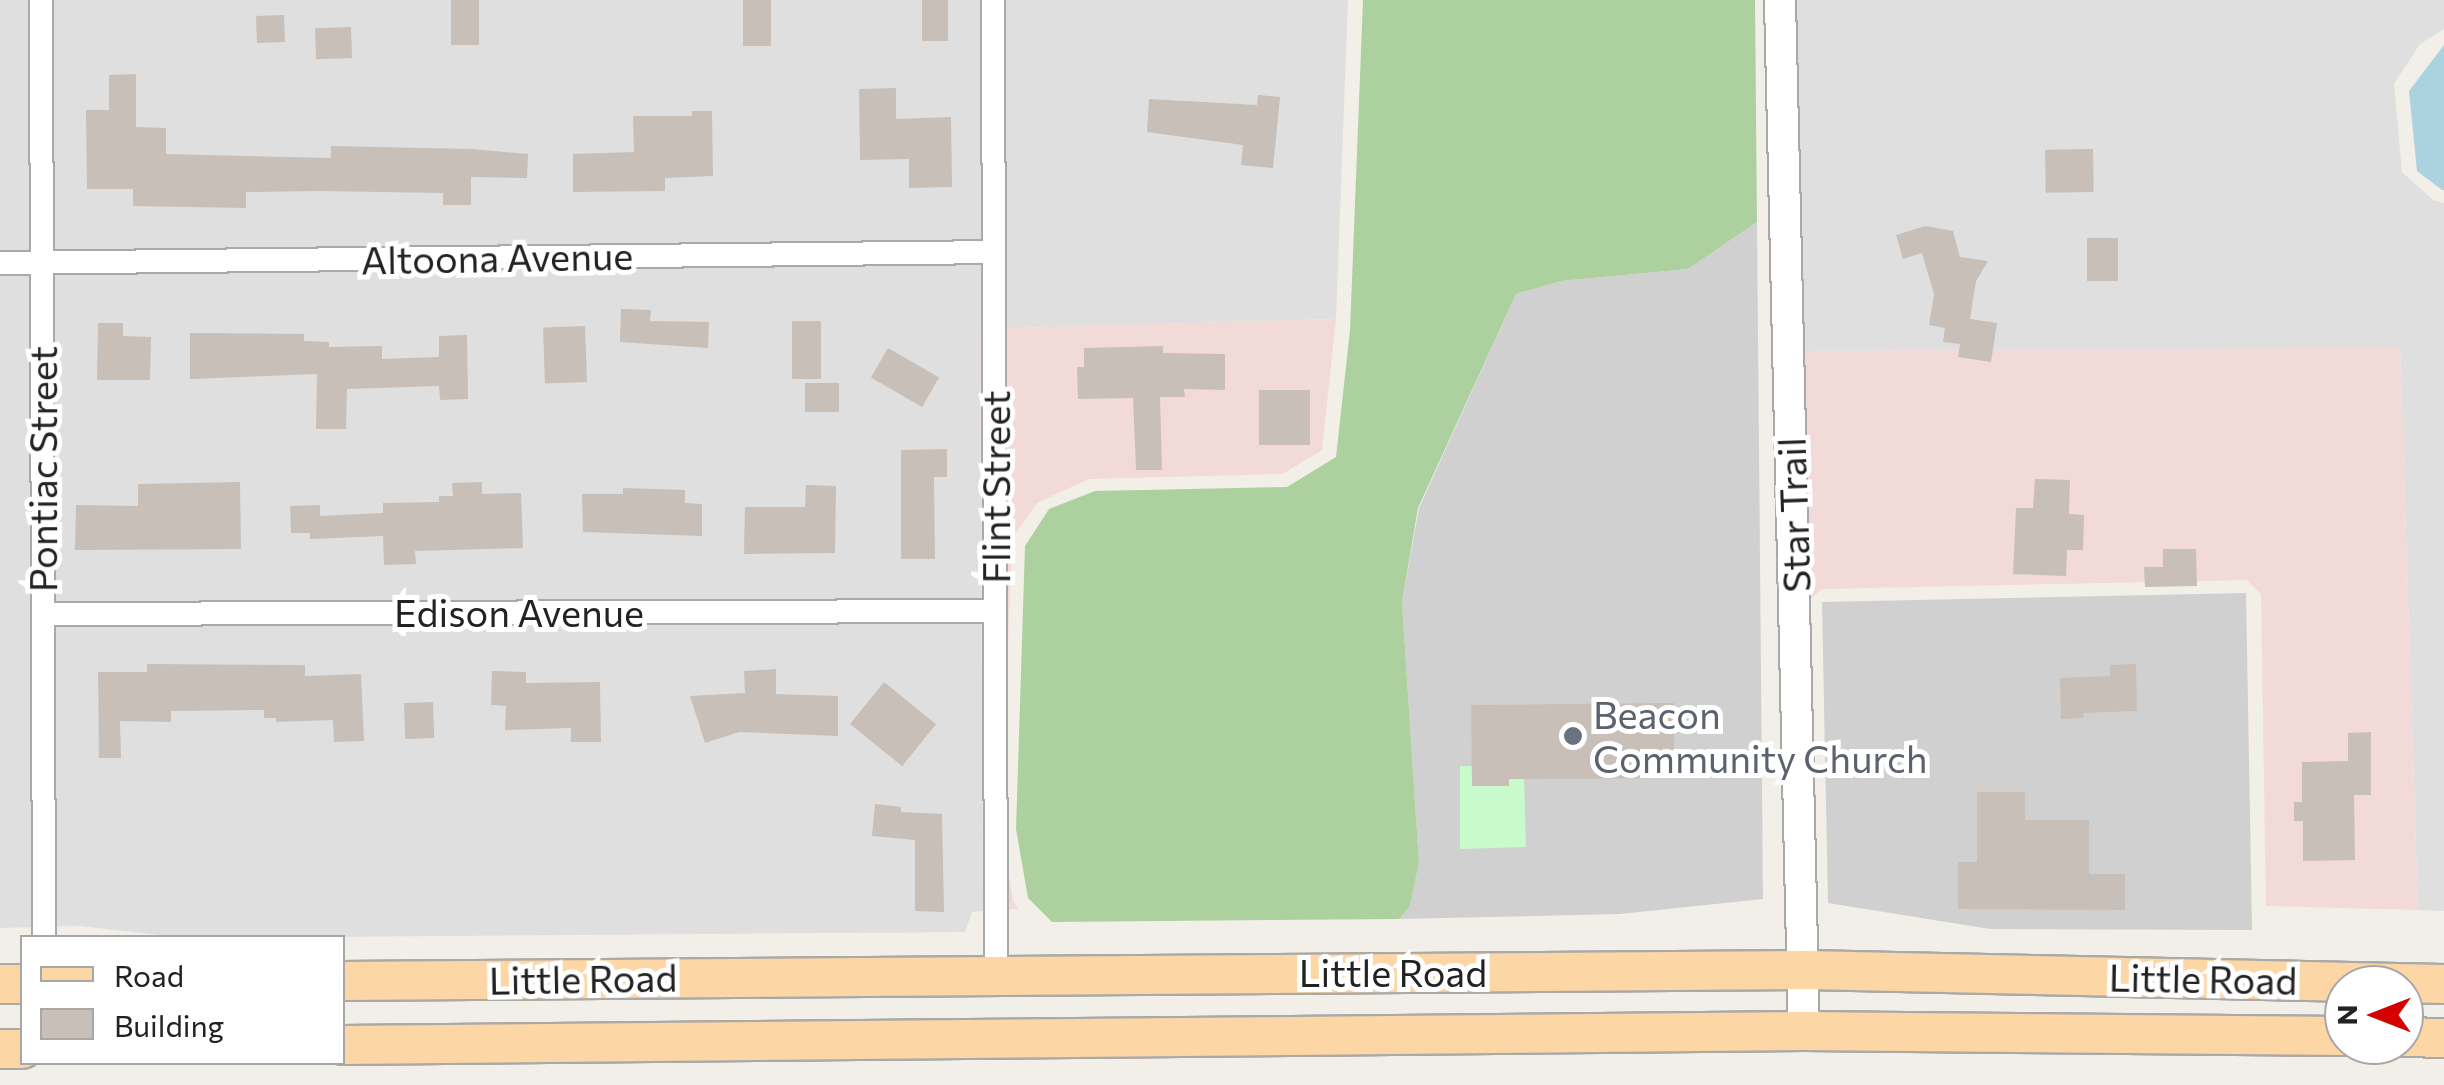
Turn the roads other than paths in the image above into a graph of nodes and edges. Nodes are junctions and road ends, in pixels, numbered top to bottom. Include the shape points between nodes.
1 (41, 0) edge
2 (993, 0) edge
3 (1780, 0) edge
4 (994, 252) junction
5 (0, 263) edge
6 (42, 263) junction
7 (995, 611) junction
8 (43, 614) junction
9 (44, 935) edge
10 (1805, 970) junction
11 (996, 974) junction
12 (345, 981) edge
13 (2444, 984) edge
14 (1804, 1031) junction
15 (2324, 1036) edge
16 (345, 1045) edge

1 - 6 street, Pontiac Street
2 - 4 street, Flint Street
3 - 10 street, Star Trail
4 - 6 street, Altoona Avenue
4 - 7 street, Flint Street
5 - 6 street, Altoona Avenue
6 - 8 street, Pontiac Street
7 - 8 street, Edison Avenue
7 - 11 street, Flint Street
8 - 9 street, Pontiac Street
10 - 11 main road, Little Road
10 - 13 main road, Little Road
10 - 14 street, Star Trail
11 - 12 main road, Little Road
14 - 15 main road, Little Road
14 - 16 main road, Little Road

